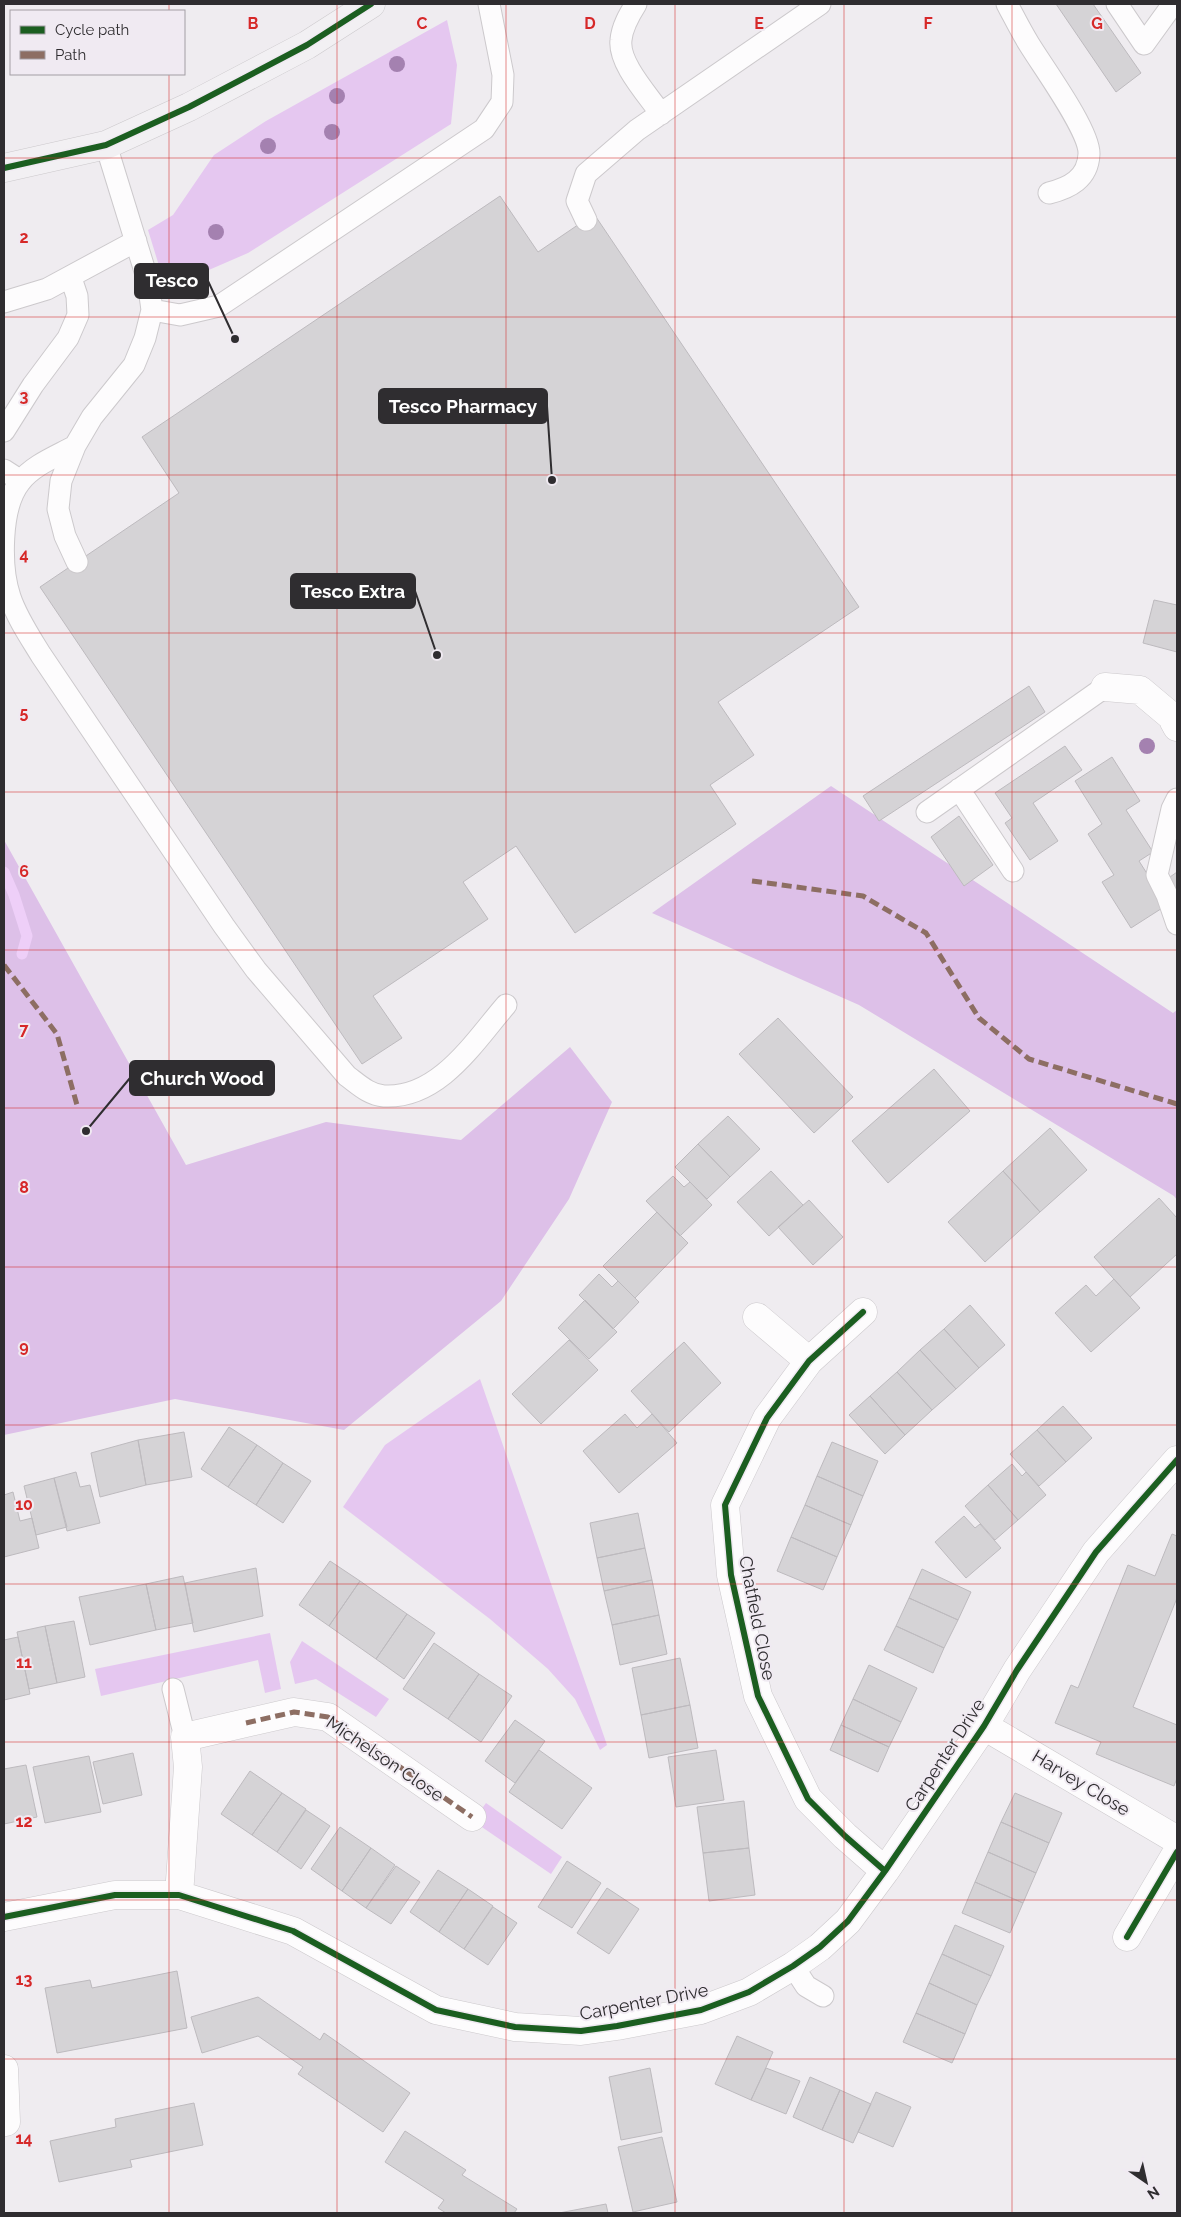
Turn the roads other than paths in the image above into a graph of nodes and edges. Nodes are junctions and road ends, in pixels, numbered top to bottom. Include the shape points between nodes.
1 (371, 4) edge
2 (489, 4) edge
3 (636, 4) edge
4 (820, 4) edge
5 (1007, 4) edge
6 (1117, 4) edge
7 (1173, 4) edge
8 (660, 114) junction
9 (106, 145) junction
10 (4, 168) edge
11 (1049, 194) dead end
12 (586, 220) dead end
13 (136, 241) junction
14 (71, 278) junction
15 (4, 302) edge
16 (152, 310) junction
17 (4, 431) edge
18 (75, 446) junction
19 (12, 476) edge
20 (77, 562) dead end
21 (1105, 687) joint
22 (1177, 727) edge
23 (959, 789) junction
24 (1177, 798) edge
25 (927, 812) dead end
26 (1013, 871) dead end
27 (1177, 924) edge
28 (506, 1005) dead end
29 (863, 1312) dead end
30 (758, 1317) dead end
31 (809, 1361) junction
32 (1177, 1460) edge
33 (173, 1689) dead end
34 (984, 1726) junction
35 (185, 1737) junction
36 (472, 1817) dead end
37 (1177, 1840) edge
38 (1177, 1852) edge
39 (885, 1871) junction
40 (178, 1895) junction
41 (4, 1917) edge
42 (1127, 1937) dead end
43 (794, 1966) junction
44 (823, 1996) dead end
45 (4, 2082) edge
46 (6, 2122) dead end

1 - 9 street via 298,50 189,107
2 - 16 lane via 503,75 502,102 484,129 219,306 180,315
3 - 8 lane via 620,41 623,59
4 - 8 lane
5 - 11 lane via 1027,42 1079,123 1089,153 1087,167 1081,177 1069,188
6 - 7 lane via 1144,44
8 - 12 lane via 586,174 577,201
9 - 10 street
9 - 13 lane
13 - 14 lane
13 - 16 lane via 148,281
14 - 15 lane
14 - 17 lane via 77,296 78,315 68,338
16 - 18 lane via 146,338 134,365 92,417
18 - 19 lane via 39,466
18 - 20 lane via 61,481 58,509 65,536
19 - 28 lane via 5,520 5,562 10,597 25,629 224,926 256,970 347,1076 365,1090 383,1096 418,1090 435,1081 457,1062
21 - 22 street via 1140,690 1170,716
21 - 23 lane
23 - 25 lane
23 - 26 lane
24 - 27 lane via 1157,875
29 - 31 street, Chatfield Close
30 - 31 street
31 - 39 street, Chatfield Close via 767,1418 725,1505 731,1575 758,1696 808,1798
32 - 34 street, Carpenter Drive via 1096,1552 1017,1670
33 - 35 lane
34 - 37 street, Harvey Close
34 - 39 street, Carpenter Drive
35 - 36 street, Michelson Close via 294,1712 328,1717
35 - 40 street via 188,1767
38 - 42 street
39 - 43 street, Carpenter Drive via 848,1921
40 - 41 street, Carpenter Drive via 114,1895
40 - 43 street, Carpenter Drive via 293,1931 436,2010 515,2027 580,2031 700,2010 749,1992
43 - 44 lane via 806,1986
45 - 46 street

